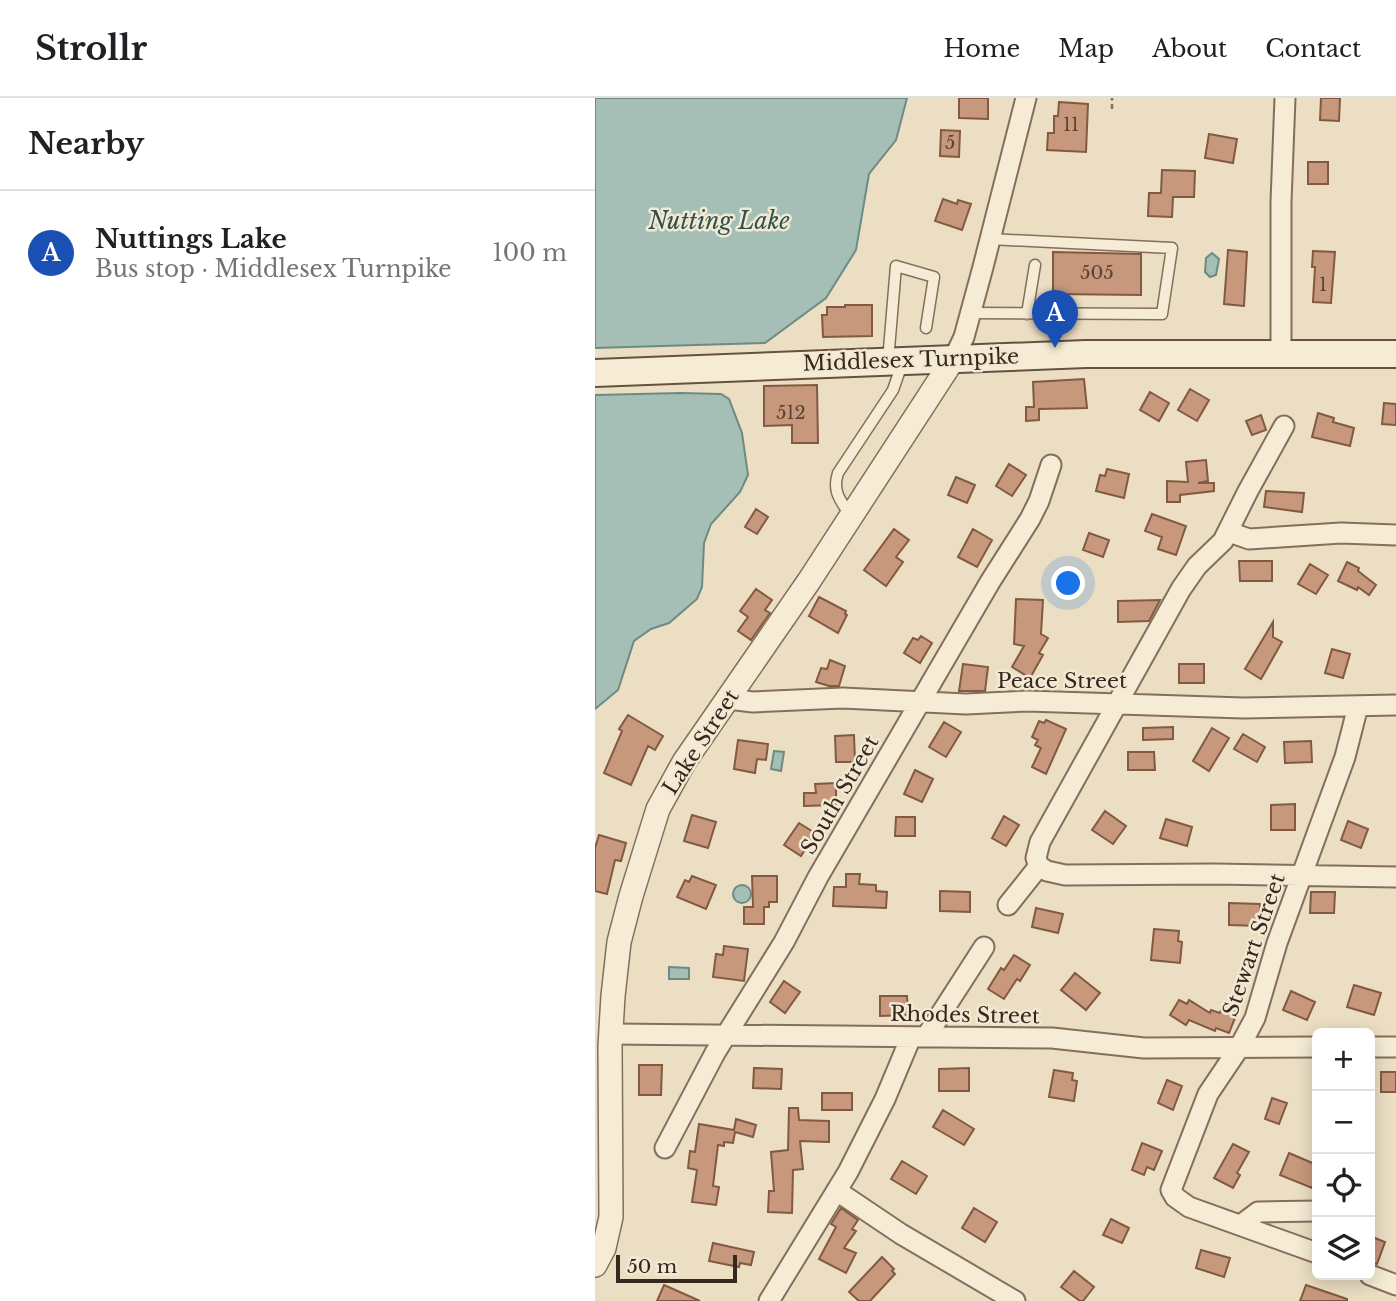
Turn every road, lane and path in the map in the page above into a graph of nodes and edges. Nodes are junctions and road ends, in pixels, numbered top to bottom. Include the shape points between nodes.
1 (1026, 98) edge
2 (1112, 98) edge
3 (1285, 98) edge
4 (1112, 109) dead end
5 (990, 239) junction
6 (1035, 265) dead end
7 (971, 313) junction
8 (1027, 314) junction
9 (926, 328) dead end
10 (1281, 353) junction
11 (1396, 354) edge
12 (954, 358) junction
13 (895, 361) junction
14 (595, 373) edge
15 (1284, 426) dead end
16 (1051, 465) dead end
17 (852, 518) junction
18 (1229, 531) junction
19 (1396, 535) edge
20 (728, 699) junction
21 (921, 701) junction
22 (1117, 704) junction
23 (1396, 705) edge
24 (1358, 706) junction
25 (1039, 866) junction
26 (1302, 876) junction
27 (1396, 877) edge
28 (1008, 905) dead end
29 (984, 947) dead end
30 (611, 1034) junction
31 (726, 1035) junction
32 (919, 1037) junction
33 (1396, 1046) edge
34 (1312, 1047) edge
35 (1375, 1047) edge
36 (1240, 1048) junction
37 (664, 1148) dead end
38 (837, 1191) junction
39 (1312, 1211) edge
40 (1242, 1224) junction
41 (1312, 1252) edge
42 (595, 1265) edge
43 (1375, 1277) edge
44 (1396, 1285) edge
45 (769, 1301) edge
46 (1015, 1301) edge

1 - 5 street
2 - 4 path
3 - 10 street
5 - 7 street
5 - 8 lane via 1172,248 1162,314
6 - 8 lane
7 - 8 lane
7 - 12 street
9 - 13 lane via 934,277 896,266
10 - 11 main road, Middlesex Turnpike
10 - 12 main road, Middlesex Turnpike
12 - 13 main road, Middlesex Turnpike
12 - 17 street, Lake Street
13 - 14 main road, Middlesex Turnpike
13 - 17 lane via 893,390 838,473 835,492
15 - 18 street
16 - 21 street, South Street via 1030,519
17 - 20 street, Lake Street
18 - 19 street via 1249,539
18 - 22 street via 1181,589
20 - 21 street, Peace Street
20 - 30 street, Lake Street via 674,777 652,827 619,942
21 - 22 street, Peace Street
21 - 31 street, South Street
22 - 24 street, Peace Street
22 - 25 street via 1040,842
23 - 24 street, Peace Street
24 - 26 street, Stewart Street via 1345,757
25 - 26 street via 1065,875
25 - 28 street
26 - 27 street
26 - 36 street, Stewart Street via 1261,1002
29 - 32 street
30 - 31 street, Rhodes Street
30 - 42 street, Lake Street via 611,1217
31 - 32 street, Rhodes Street
31 - 37 street, South Street
32 - 36 street, Rhodes Street via 1052,1038 1144,1048
32 - 38 street
33 - 35 street
34 - 36 street, Rhodes Street
36 - 40 street, Stewart Street via 1208,1094 1171,1190 1189,1207
38 - 45 street
38 - 46 street
39 - 40 street via 1258,1212
40 - 41 street
43 - 44 street

